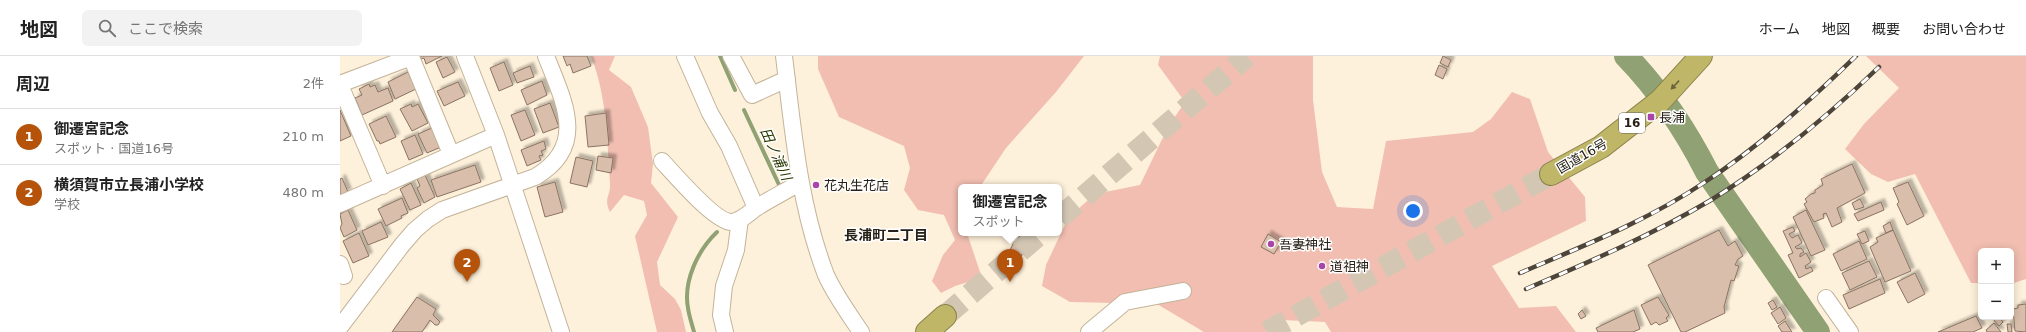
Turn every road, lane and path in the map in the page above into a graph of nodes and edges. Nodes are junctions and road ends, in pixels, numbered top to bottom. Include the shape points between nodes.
1 (465, 56) edge
2 (546, 56) edge
3 (685, 56) edge
4 (731, 56) edge
5 (784, 56) edge
6 (1700, 56) edge
7 (787, 79) junction
8 (340, 84) edge
9 (496, 135) junction
10 (451, 154) junction
11 (662, 161) dead end
12 (1551, 174) tunnel mouth
13 (801, 182) junction
14 (382, 186) junction
15 (512, 186) junction
16 (340, 204) edge
17 (756, 208) junction
18 (740, 220) junction
19 (1183, 291) dead end
20 (1826, 298) dead end
21 (945, 316) tunnel mouth
22 (340, 327) edge
23 (561, 332) edge
24 (725, 332) edge
25 (861, 332) edge
26 (927, 332) edge
27 (1089, 332) edge
28 (1850, 332) edge

1 - 9 street
2 - 15 street via 565,107 567,139 560,155 548,170
3 - 17 street
4 - 7 street via 752,94
5 - 7 street
6 -> 12 highway, 国道16号 / 16 via 1660,101 1601,147
7 - 13 street via 796,162
8 - 10 street via 410,57
8 - 14 street
9 - 10 street
9 - 15 street
10 - 14 street
11 - 18 street via 720,218 732,222
13 - 17 street
13 - 25 street via 808,215 827,276
14 - 16 street
15 - 22 street via 442,210 428,219 402,246
15 - 23 street
17 - 18 street
18 - 24 street via 736,250 724,286 721,315
19 - 27 street via 1125,302
20 - 28 street
21 - 26 highway

